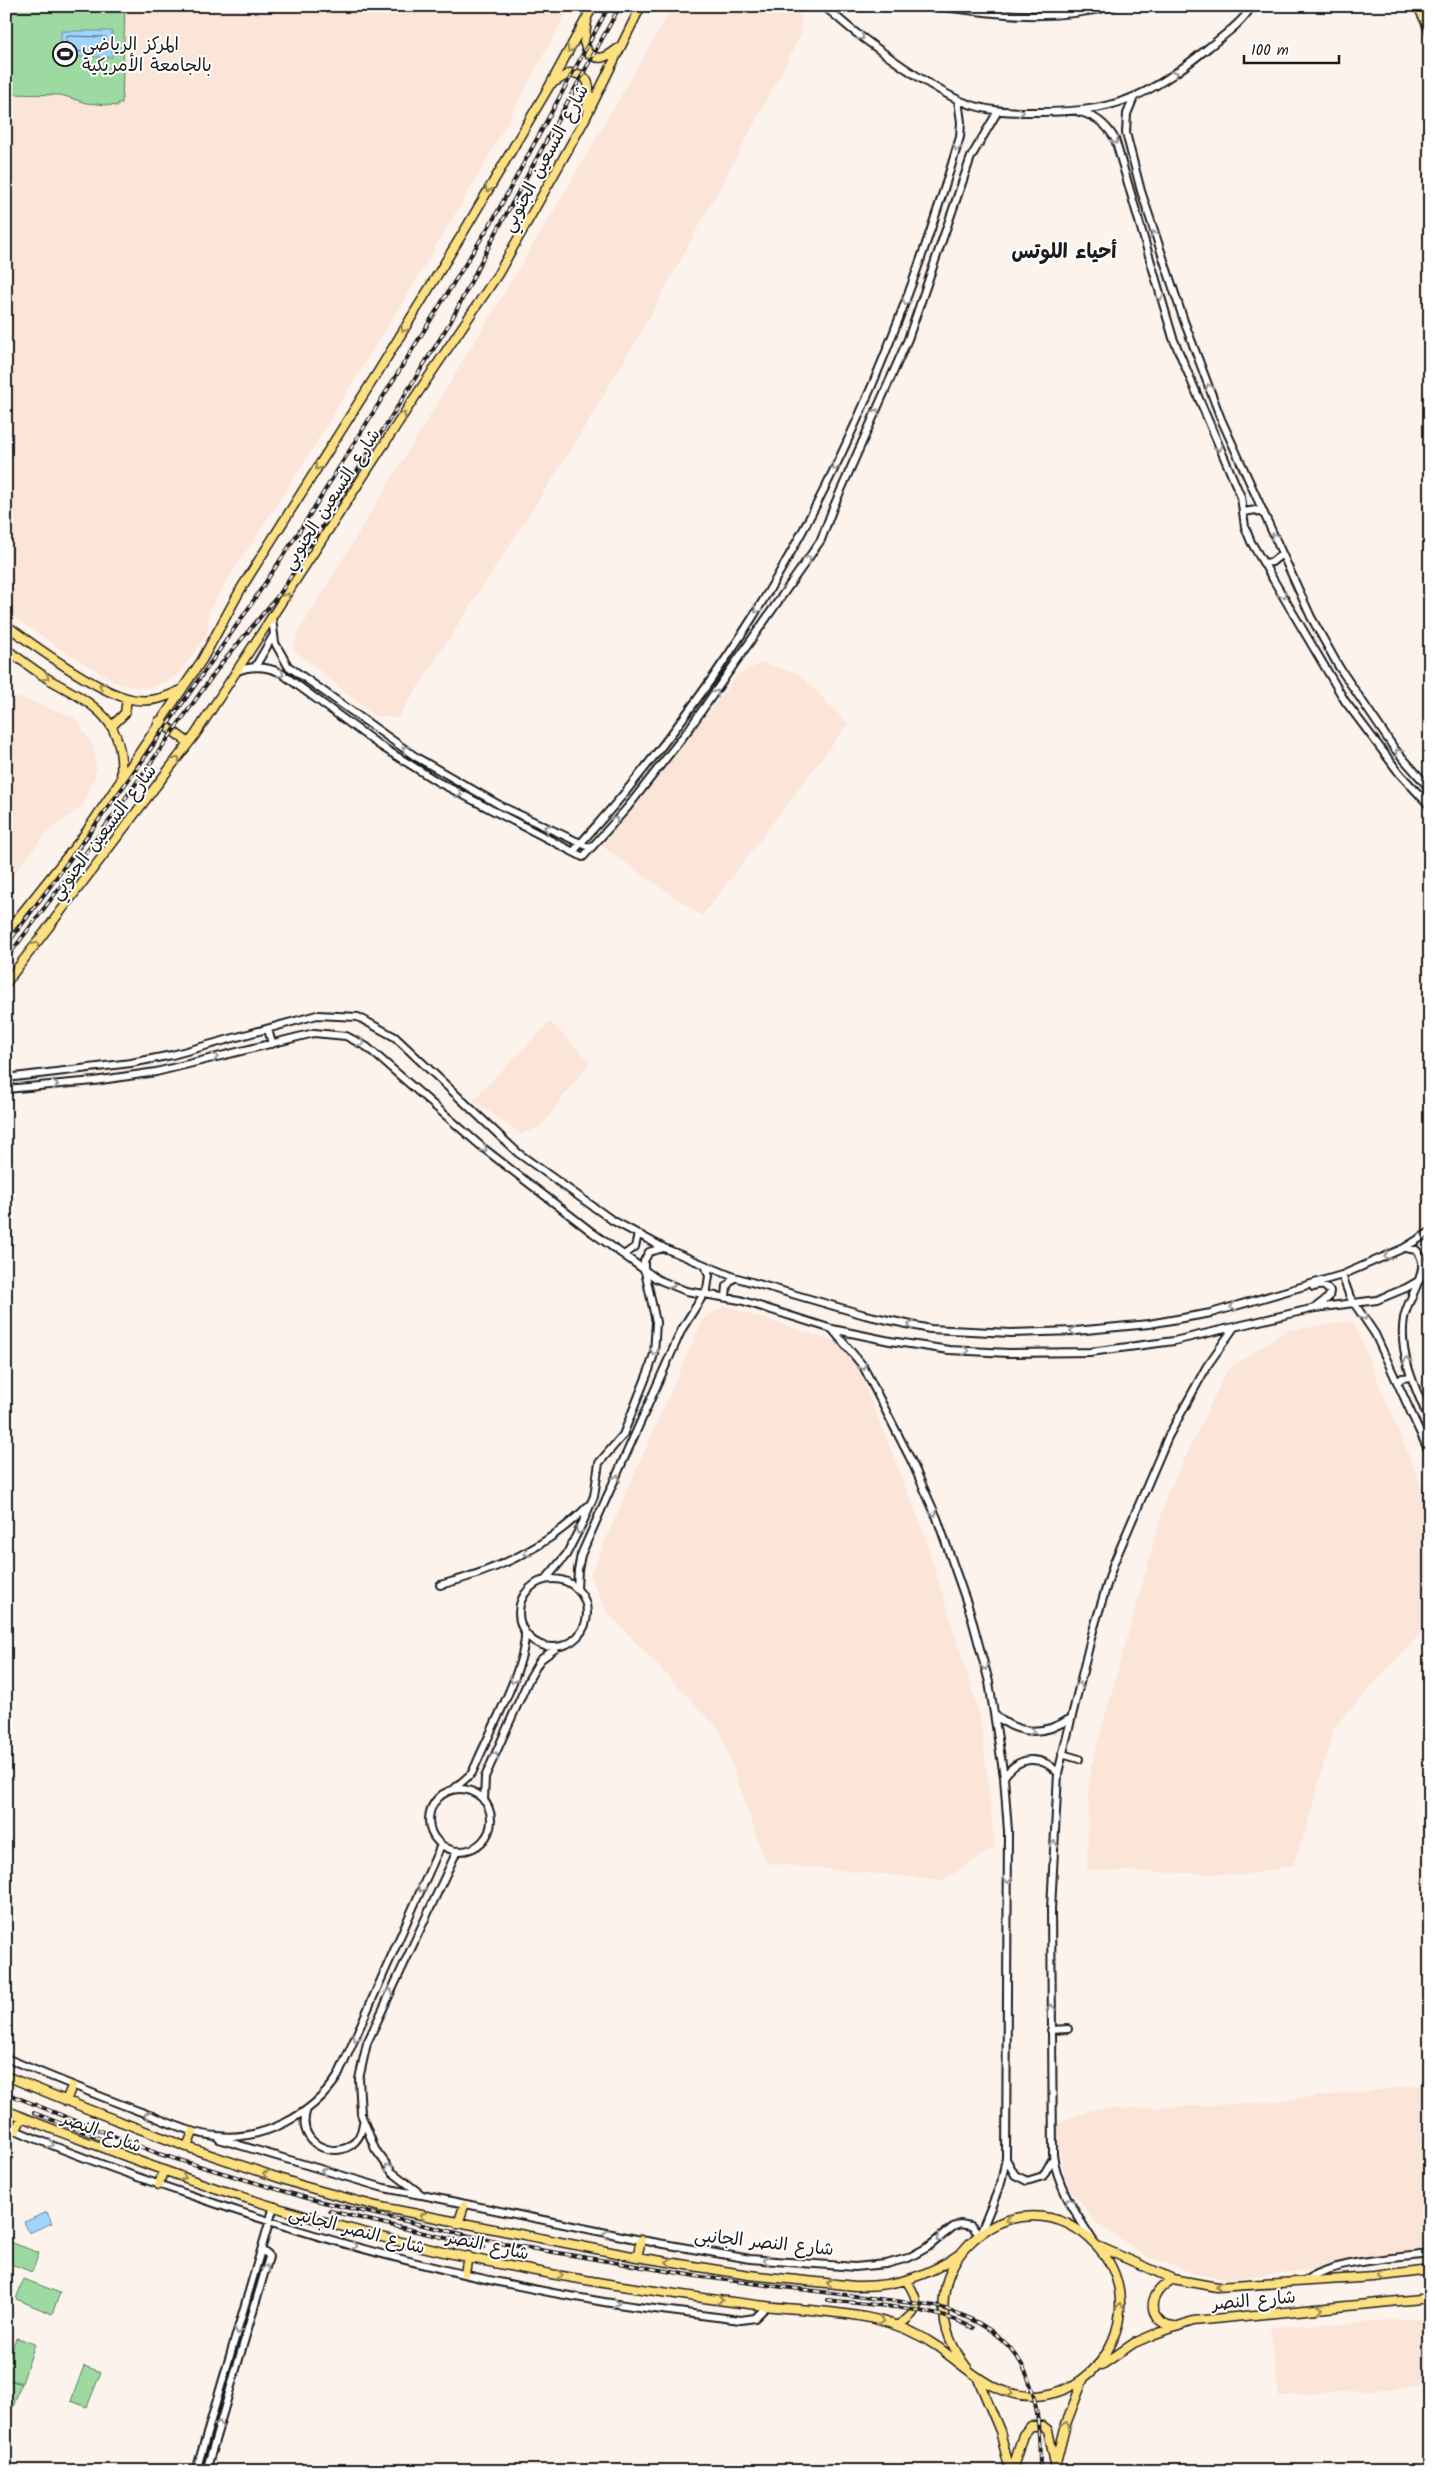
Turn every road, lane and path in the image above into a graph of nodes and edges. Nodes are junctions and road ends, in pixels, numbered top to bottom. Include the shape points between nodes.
1 (593, 6) edge
2 (641, 6) edge
3 (823, 6) edge
4 (938, 6) edge
5 (1114, 6) edge
6 (1252, 6) edge
7 (1418, 6) edge
8 (589, 14) junction
9 (1430, 31) edge
10 (620, 45) junction
11 (550, 85) junction
12 (1134, 97) junction
13 (958, 100) junction
14 (998, 111) junction
15 (1079, 112) junction
16 (584, 121) junction
17 (1244, 512) junction
18 (1263, 514) junction
19 (1282, 554) junction
20 (1264, 563) junction
21 (272, 618) junction
22 (6, 625) edge
23 (273, 636) junction
24 (6, 649) edge
25 (255, 667) junction
26 (235, 672) junction
27 (180, 690) junction
28 (127, 698) junction
29 (159, 721) junction
30 (681, 722) junction
31 (112, 726) junction
32 (689, 729) junction
33 (189, 743) junction
34 (120, 782) junction
35 (1430, 789) edge
36 (1430, 806) edge
37 (581, 843) junction
38 (591, 848) junction
39 (573, 852) junction
40 (6, 933) edge
41 (6, 983) edge
42 (268, 1029) junction
43 (272, 1044) junction
44 (6, 1078) edge
45 (6, 1090) edge
46 (638, 1234) junction
47 (1429, 1235) edge
48 (664, 1248) junction
49 (1404, 1248) junction
50 (624, 1255) junction
51 (705, 1265) junction
52 (1430, 1266) edge
53 (645, 1272) junction
54 (1342, 1275) junction
55 (734, 1277) junction
56 (1420, 1280) junction
57 (1303, 1286) junction
58 (704, 1294) junction
59 (726, 1296) junction
60 (1353, 1302) junction
61 (1315, 1308) junction
62 (832, 1329) junction
63 (1233, 1329) junction
64 (1411, 1377) junction
65 (1398, 1382) junction
66 (1430, 1422) edge
67 (1430, 1454) edge
68 (592, 1501) junction
69 (546, 1579) junction
70 (440, 1585) dead end
71 (577, 1588) junction
72 (525, 1633) junction
73 (556, 1647) junction
74 (995, 1715) junction
75 (1071, 1718) junction
76 (1062, 1754) junction
77 (1079, 1759) dead end
78 (1058, 1773) junction
79 (1004, 1777) junction
80 (453, 1790) junction
81 (484, 1801) junction
82 (441, 1845) junction
83 (457, 1851) junction
84 (1068, 2029) dead end
85 (1051, 2030) junction
86 (6, 2058) edge
87 (6, 2076) edge
88 (72, 2086) junction
89 (66, 2101) junction
90 (308, 2109) junction
91 (6, 2110) edge
92 (22, 2117) junction
93 (364, 2122) junction
94 (6, 2126) edge
95 (16, 2130) junction
96 (193, 2132) junction
97 (208, 2135) junction
98 (187, 2147) junction
99 (1053, 2154) junction
100 (1006, 2158) junction
101 (163, 2171) junction
102 (158, 2185) junction
103 (422, 2195) junction
104 (274, 2206) junction
105 (464, 2206) junction
106 (270, 2221) junction
107 (458, 2224) junction
108 (980, 2233) junction
109 (641, 2240) junction
110 (1096, 2245) junction
111 (262, 2251) junction
112 (959, 2254) junction
113 (1430, 2254) edge
114 (468, 2256) junction
115 (637, 2257) junction
116 (1430, 2270) edge
117 (464, 2273) junction
118 (1173, 2278) junction
119 (906, 2280) junction
120 (1304, 2282) junction
121 (1430, 2298) edge
122 (767, 2306) junction
123 (898, 2325) junction
124 (1176, 2326) junction
125 (968, 2369) junction
126 (1092, 2372) junction
127 (978, 2378) junction
128 (1083, 2380) junction
129 (1054, 2468) edge
130 (196, 2471) edge
131 (206, 2471) edge
132 (1011, 2471) edge

1 - 8 main road, شارع التسعين الجنوبي
2 - 10 main road, شارع التسعين الجنوبي
3 -> 13 street via 900,64
4 - 5 street via 1040,17
12 -> 6 street via 1182,69 1238,24
7 - 9 main road
8 - 10 main road via 584,42 588,53 598,58 605,57
8 -> 11 main road, شارع التسعين الجنوبي
10 - 16 main road, شارع التسعين الجنوبي
11 - 16 main road via 570,74 586,79 591,91
11 -> 27 main road, شارع التسعين الجنوبي via 390,353 242,587 211,647
12 - 15 street
18 -> 12 street via 1205,378 1151,223 1126,133 1126,114
13 - 14 street
13 -> 30 street via 960,137 926,245 851,436 810,519 760,605
14 -> 15 street
32 -> 14 street via 821,540 908,339 971,157
15 -> 17 street via 1096,118 1115,139 1173,338 1238,490
21 -> 16 main road, شارع التسعين الجنوبي via 498,274
17 - 18 street via 1256,510
17 - 20 street via 1250,542
19 -> 18 street
19 - 20 street via 1272,562
35 -> 19 street via 1394,748 1339,667
20 -> 36 street via 1345,701 1400,774
21 - 23 street
21 - 26 main road, شارع التسعين الجنوبي
28 -> 22 main road via 65,665
23 - 25 street
37 -> 23 street via 503,807 386,736 288,666 277,650
24 -> 31 main road via 90,702
25 - 26 street
25 -> 39 street via 281,673 379,745 438,782
26 - 33 main road, شارع التسعين الجنوبي
27 - 28 main road via 152,700
27 - 29 main road, شارع التسعين الجنوبي
28 - 31 main road via 126,713
29 - 33 main road
29 - 34 main road, شارع التسعين الجنوبي
30 - 32 street
30 - 37 street
31 - 34 main road via 121,755
38 -> 32 street
41 -> 33 main road, شارع التسعين الجنوبي
34 - 40 main road, شارع التسعين الجنوبي via 82,838
37 - 38 street
37 - 39 street
38 - 39 street via 583,856
42 - 43 street
42 - 44 street via 207,1047 131,1063
42 - 46 street via 317,1015 353,1016 372,1023 395,1037 518,1153 612,1220
45 -> 43 street via 156,1072
43 -> 50 street via 321,1033 346,1036 360,1042 482,1147
46 - 48 street
46 - 50 street via 635,1247
47 - 49 street
48 - 51 street
48 - 53 street via 649,1252 644,1261
49 -> 54 street
49 - 56 street via 1416,1250 1421,1257
50 - 53 street
51 - 55 street
51 - 58 street via 709,1283
52 - 56 street
53 -> 58 street via 686,1291
53 -> 68 street via 656,1322 654,1354 622,1435 599,1463
54 - 57 street
54 - 60 street
57 -> 55 street via 1211,1313 1149,1324 1011,1333 930,1329 864,1315
55 - 59 street
56 - 60 street via 1392,1295
64 -> 56 street via 1402,1340 1403,1321 1406,1306
57 - 61 street via 1323,1285 1329,1288 1329,1297
58 - 59 street
71 -> 58 street via 581,1555 682,1329
59 - 62 street
60 - 61 street
60 -> 65 street via 1375,1334
61 - 63 street
62 -> 63 street via 949,1350 1063,1353 1174,1341
62 -> 74 street via 856,1355 876,1390 937,1518 980,1647
75 -> 63 street via 1092,1634 1128,1528 1172,1429 1207,1366
64 - 65 street
64 - 66 street
65 - 67 street
68 -> 69 street via 566,1555
68 -> 70 street via 557,1533 530,1551 487,1571
69 - 71 street via 566,1581
69 - 72 street via 528,1589 520,1600 518,1614
71 - 73 street via 586,1607 584,1627 570,1643
72 - 73 street via 536,1643
72 -> 80 street via 520,1664 472,1773
81 -> 73 street via 485,1777 529,1679 540,1660
74 -> 75 street via 1012,1727 1031,1732 1051,1729
74 - 79 street
75 - 76 street
76 - 77 street
76 - 78 street
78 - 79 street via 1044,1761 1025,1760 1016,1763
85 -> 78 street via 1051,1909
79 -> 100 street via 1008,1857
80 - 81 street via 467,1790
80 - 82 street via 438,1798 429,1814 431,1832
81 - 83 street via 491,1819 488,1833 474,1847
82 - 83 street
82 -> 90 street via 338,2076
93 -> 83 street, شارع النصر الجانبى via 358,2089 364,2052
84 - 85 street
85 - 99 street
86 - 88 street
87 - 89 main road, شارع النصر
88 - 89 main road
96 -> 88 street
89 - 98 main road, شارع النصر
90 - 93 street via 305,2122 309,2136 316,2144 329,2150 353,2144 362,2132
90 - 97 street via 254,2133
91 - 92 main road, شارع النصر
92 - 95 main road
92 - 101 main road, شارع النصر
103 -> 93 street, شارع النصر الجانبى via 386,2164 375,2149
94 - 95 street, شارع النصر الجانبى
95 -> 102 street, شارع النصر الجانبى
96 - 97 street
96 - 98 main road
103 -> 97 street via 384,2188
107 -> 98 main road, شارع النصر via 303,2186
99 - 100 street via 1047,2172 1032,2181 1015,2175
110 -> 99 street via 1065,2192
100 - 108 street via 1001,2183
101 - 102 main road
101 -> 104 main road, شارع النصر
102 - 106 street, شارع النصر الجانبى
103 - 105 street, شارع النصر الجانبى
104 - 106 street
104 - 114 main road, شارع النصر
105 - 107 main road
109 -> 105 street, شارع النصر الجانبى
106 - 111 street
106 -> 117 street, شارع النصر الجانبى via 367,2250
107 - 115 main road, شارع النصر
108 -> 109 street, شارع النصر الجانبى via 971,2226 956,2225 913,2255 864,2267 750,2258
110 -> 108 main road via 1078,2230 1040,2217 1006,2221
108 - 112 main road
109 - 115 main road
110 - 118 main road, شارع النصر
126 -> 110 main road via 1103,2360 1117,2333 1121,2303 1114,2273
111 -> 130 street
131 -> 111 street via 269,2257
112 - 119 main road, شارع النصر via 946,2264
112 - 125 main road via 945,2287 943,2313 949,2340
113 - 120 street via 1330,2269
114 - 117 main road
114 -> 122 main road, شارع النصر via 610,2284
119 -> 115 main road, شارع النصر via 856,2286 749,2275
116 -> 120 main road, شارع النصر
117 -> 122 street, شارع النصر الجانبى via 605,2302 741,2320 755,2318
120 -> 118 main road, شارع النصر via 1217,2287
118 - 124 main road via 1156,2293 1152,2306 1163,2323
119 - 123 main road via 917,2304 911,2316
124 -> 121 main road, شارع النصر via 1211,2318
122 -> 123 main road, شارع النصر via 856,2316
123 - 125 main road, شارع النصر via 938,2347
124 - 126 main road, شارع النصر via 1134,2344
125 - 127 main road
126 - 128 main road
127 -> 128 main road via 999,2390 1024,2396 1054,2393
127 - 132 main road via 1000,2430
129 -> 128 main road
129 - 132 main road via 1048,2430 1043,2426 1031,2426 1023,2435

